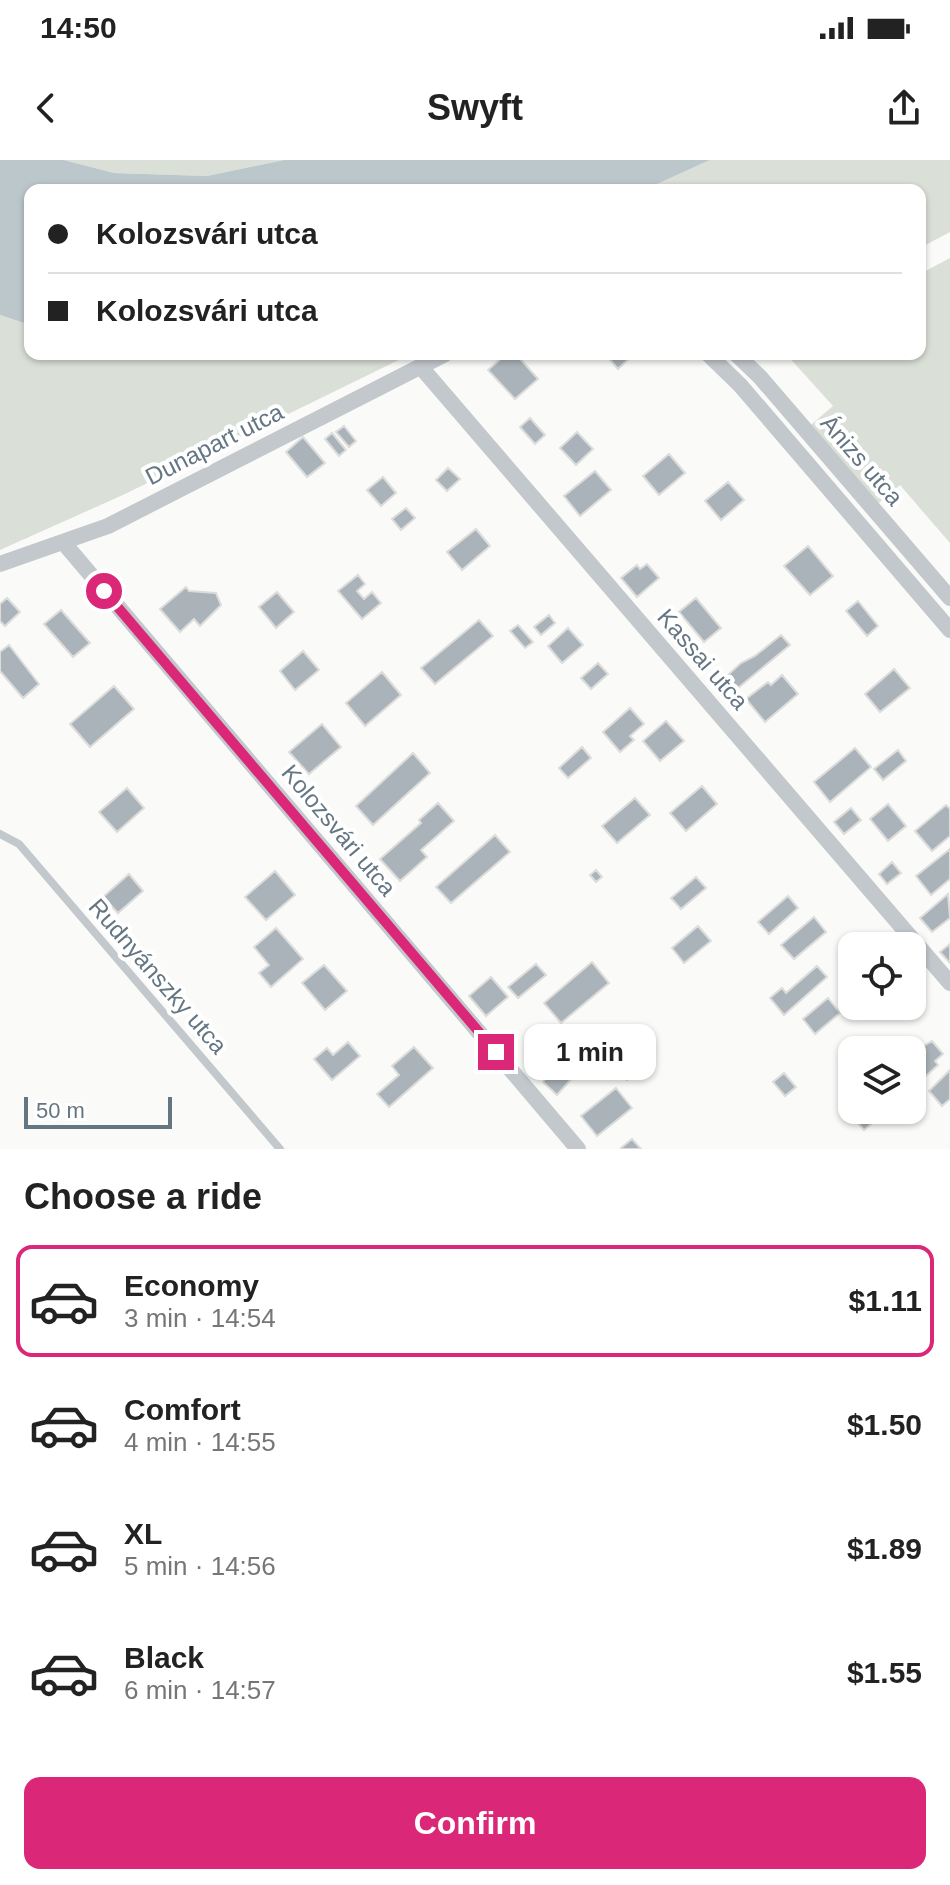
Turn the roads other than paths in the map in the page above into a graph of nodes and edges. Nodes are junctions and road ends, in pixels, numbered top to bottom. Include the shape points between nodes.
1 (432, 360) edge
2 (714, 360) edge
3 (742, 360) edge
4 (420, 366) junction
5 (63, 542) junction
6 (0, 564) edge
7 (950, 598) edge
8 (950, 630) edge
9 (0, 834) edge
10 (950, 983) edge
11 (280, 1149) edge
12 (578, 1149) edge

1 - 4 street, Dunapart utca
2 - 8 street
3 - 7 street, Ánizs utca
4 - 5 street, Dunapart utca via 108,526
4 - 10 street, Kassai utca
5 - 6 street, Dunapart utca
5 - 12 street, Kolozsvári utca
9 - 11 lane, Rudnyánszky utca via 19,844

